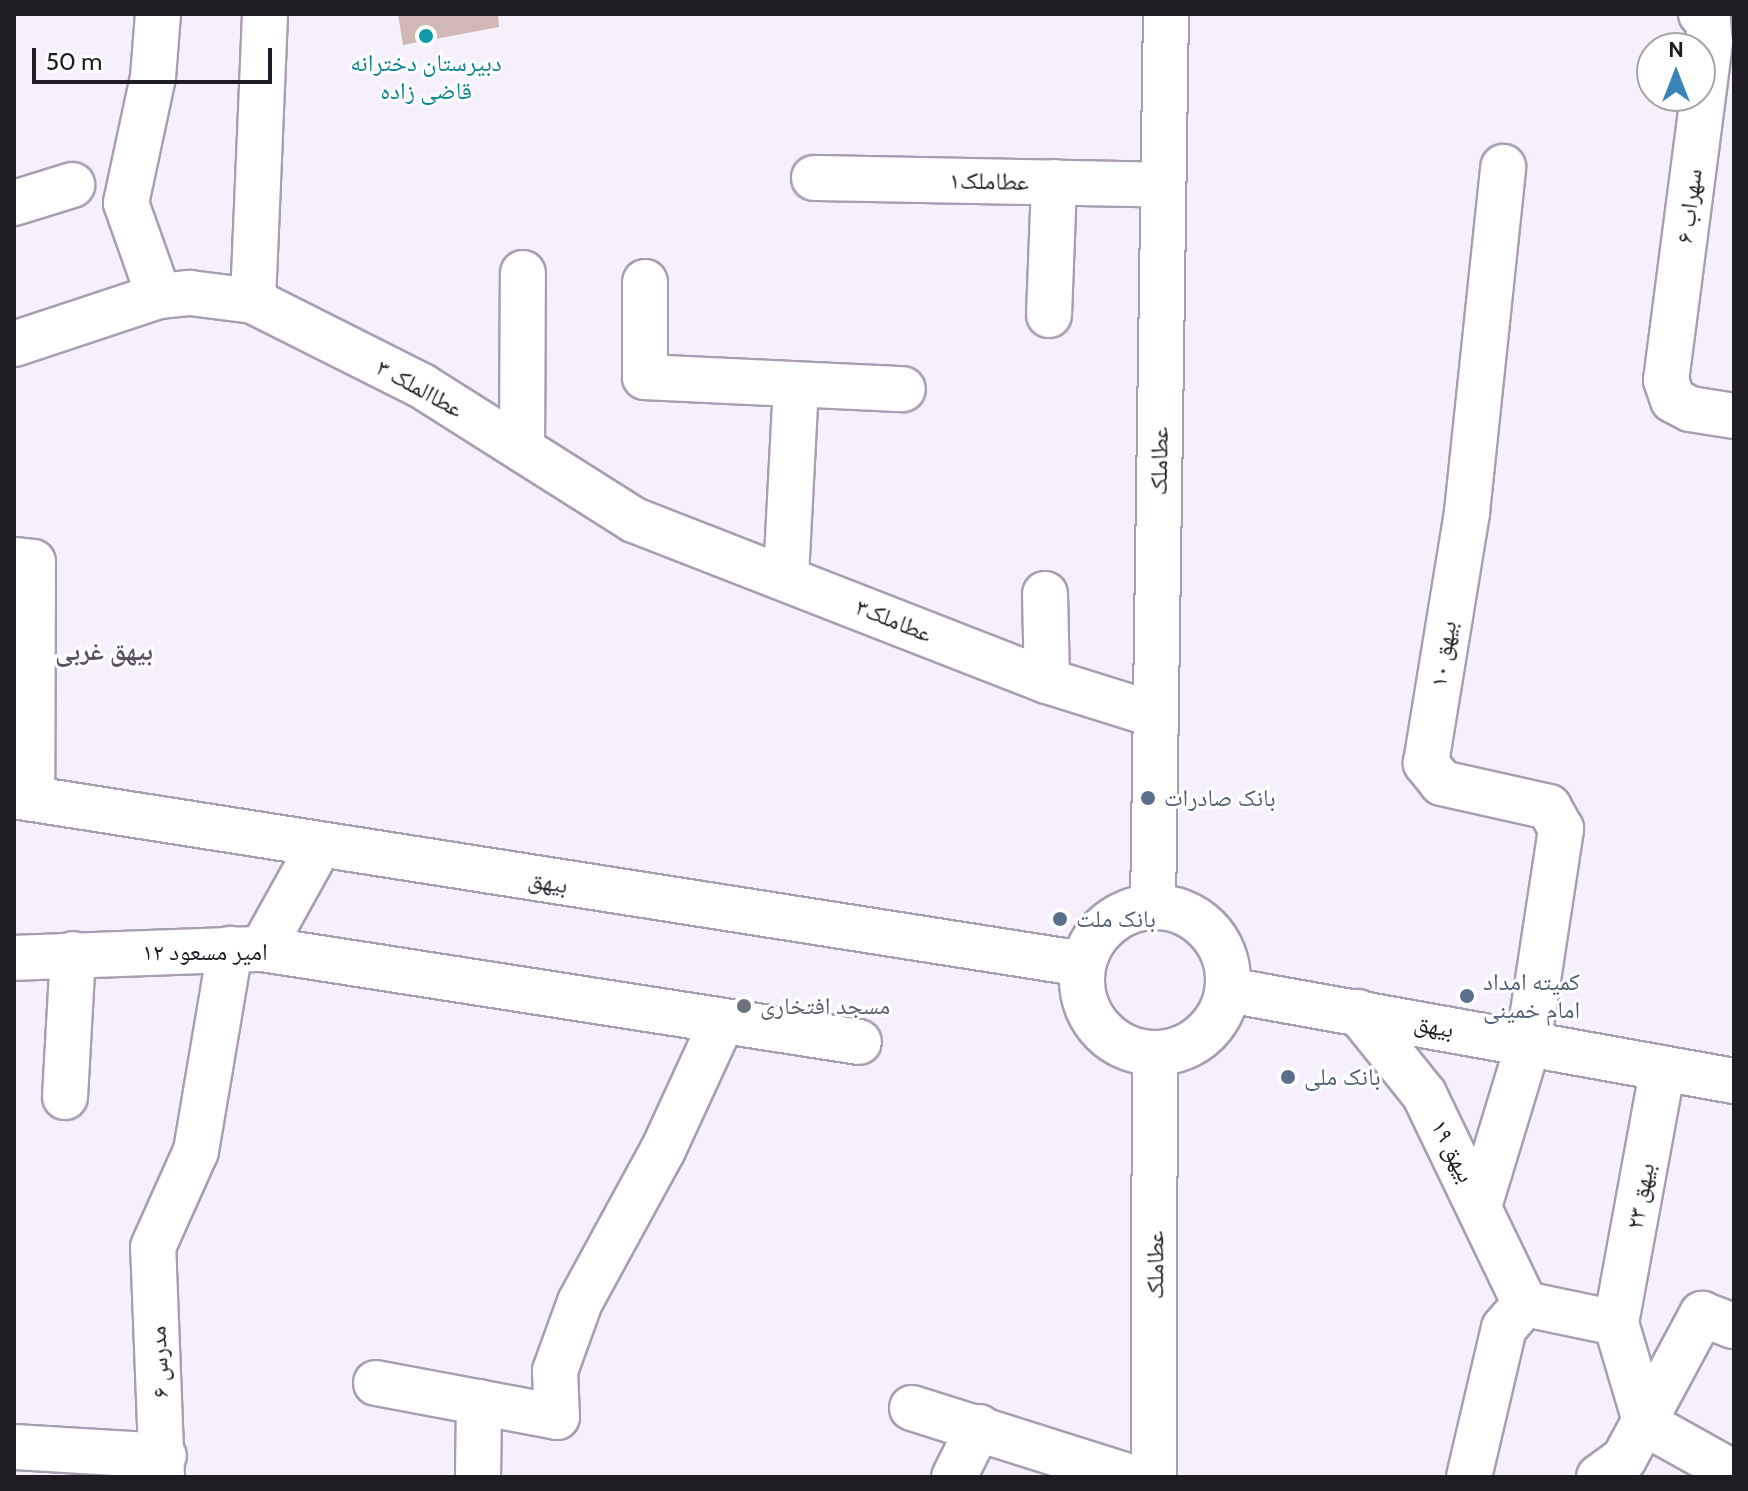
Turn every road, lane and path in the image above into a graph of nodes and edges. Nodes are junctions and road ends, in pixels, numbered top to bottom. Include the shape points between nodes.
1 (158, 14) edge
2 (265, 14) edge
3 (1166, 14) edge
4 (1701, 14) edge
5 (1503, 167) dead end
6 (814, 178) dead end
7 (1054, 182) junction
8 (72, 185) dead end
9 (1163, 185) junction
10 (14, 203) edge
11 (523, 273) dead end
12 (645, 282) dead end
13 (174, 294) junction
14 (253, 301) junction
15 (1049, 315) dead end
16 (14, 344) edge
17 (796, 386) junction
18 (903, 389) dead end
19 (1734, 416) edge
20 (522, 449) junction
21 (634, 520) joint
22 (14, 560) edge
23 (786, 576) junction
24 (1045, 594) dead end
25 (1047, 681) junction
26 (1156, 715) junction
27 (23, 798) edge
28 (319, 846) junction
29 (1153, 907) junction
30 (246, 949) junction
31 (73, 954) junction
32 (14, 958) edge
33 (1083, 964) junction
34 (1228, 990) junction
35 (1358, 1012) junction
36 (722, 1022) junction
37 (859, 1042) dead end
38 (1528, 1045) junction
39 (1155, 1054) junction
40 (1663, 1068) junction
41 (1734, 1081) edge
42 (65, 1097) dead end
43 (1480, 1203) junction
44 (1525, 1304) junction
45 (1616, 1323) junction
46 (1734, 1326) edge
47 (376, 1383) dead end
48 (479, 1402) junction
49 (912, 1408) dead end
50 (1646, 1424) junction
51 (979, 1427) junction
52 (14, 1447) edge
53 (163, 1466) edge
54 (1734, 1473) edge
55 (478, 1477) edge
56 (954, 1477) edge
57 (974, 1477) edge
58 (1131, 1477) edge
59 (1154, 1477) edge
60 (1469, 1477) edge
61 (1599, 1477) edge

1 - 13 street via 153,77 126,203
2 - 14 street
3 - 9 street, عطاملک
4 - 19 street, سهراب ۶ via 1708,21 1710,42 1666,380 1673,400 1690,409
5 - 38 street, بیهق ۱۰ via 1467,512 1426,763 1442,783 1549,807 1557,815 1561,829
6 - 7 street, عطاملک۱
7 - 9 street, عطاملک۱
7 - 15 street
8 - 10 street
9 - 26 street, عطاملک
11 - 20 street
12 - 17 street via 645,377
13 - 14 street, عطاالملک ۳
13 - 16 street
14 - 20 street, عطاالملک ۳ via 422,386
17 - 18 street
17 - 23 street
20 - 21 street, عطاالملک ۳
21 - 23 street, عطاملک۳
22 - 27 street via 33,562
23 - 25 street, عطاملک۳
24 - 25 street
25 - 26 street, عطاملک۳
26 - 29 street, عطاملک
27 - 28 street, بیهق
28 - 30 street
28 - 33 street, بیهق
29 - 33 street via 1129,912 1107,925
29 - 34 street via 1178,911 1217,942 1227,965
30 - 31 street, امیر مسعود ۱۲
30 - 36 street, امیر مسعود ۱۲
30 - 53 street, مدرس ۶ via 196,1151 153,1247
31 - 32 street, امیر مسعود ۱۲
31 - 42 street
33 - 39 street via 1081,986 1097,1026 1133,1050
34 - 35 street, بیهق
34 - 39 street via 1211,1028 1176,1050
35 - 38 street, بیهق
35 - 43 street, بیهق ۱۹ via 1424,1094
36 - 37 street, امیر مسعود ۱۲
36 - 48 street via 663,1150 580,1302 555,1371 557,1417
38 - 40 street, بیهق
38 - 43 street
39 - 59 street, عطاملک
40 - 41 street, بیهق
40 - 45 street, بیهق ۲۳
43 - 44 street, بیهق ۱۹
44 - 45 street
44 - 60 street via 1504,1328
45 - 50 street
46 - 50 street via 1702,1314
47 - 48 street
48 - 55 street
49 - 51 street
50 - 54 street
50 - 61 street via 1624,1459
51 - 56 street
51 - 57 street
51 - 58 street
52 - 53 street

